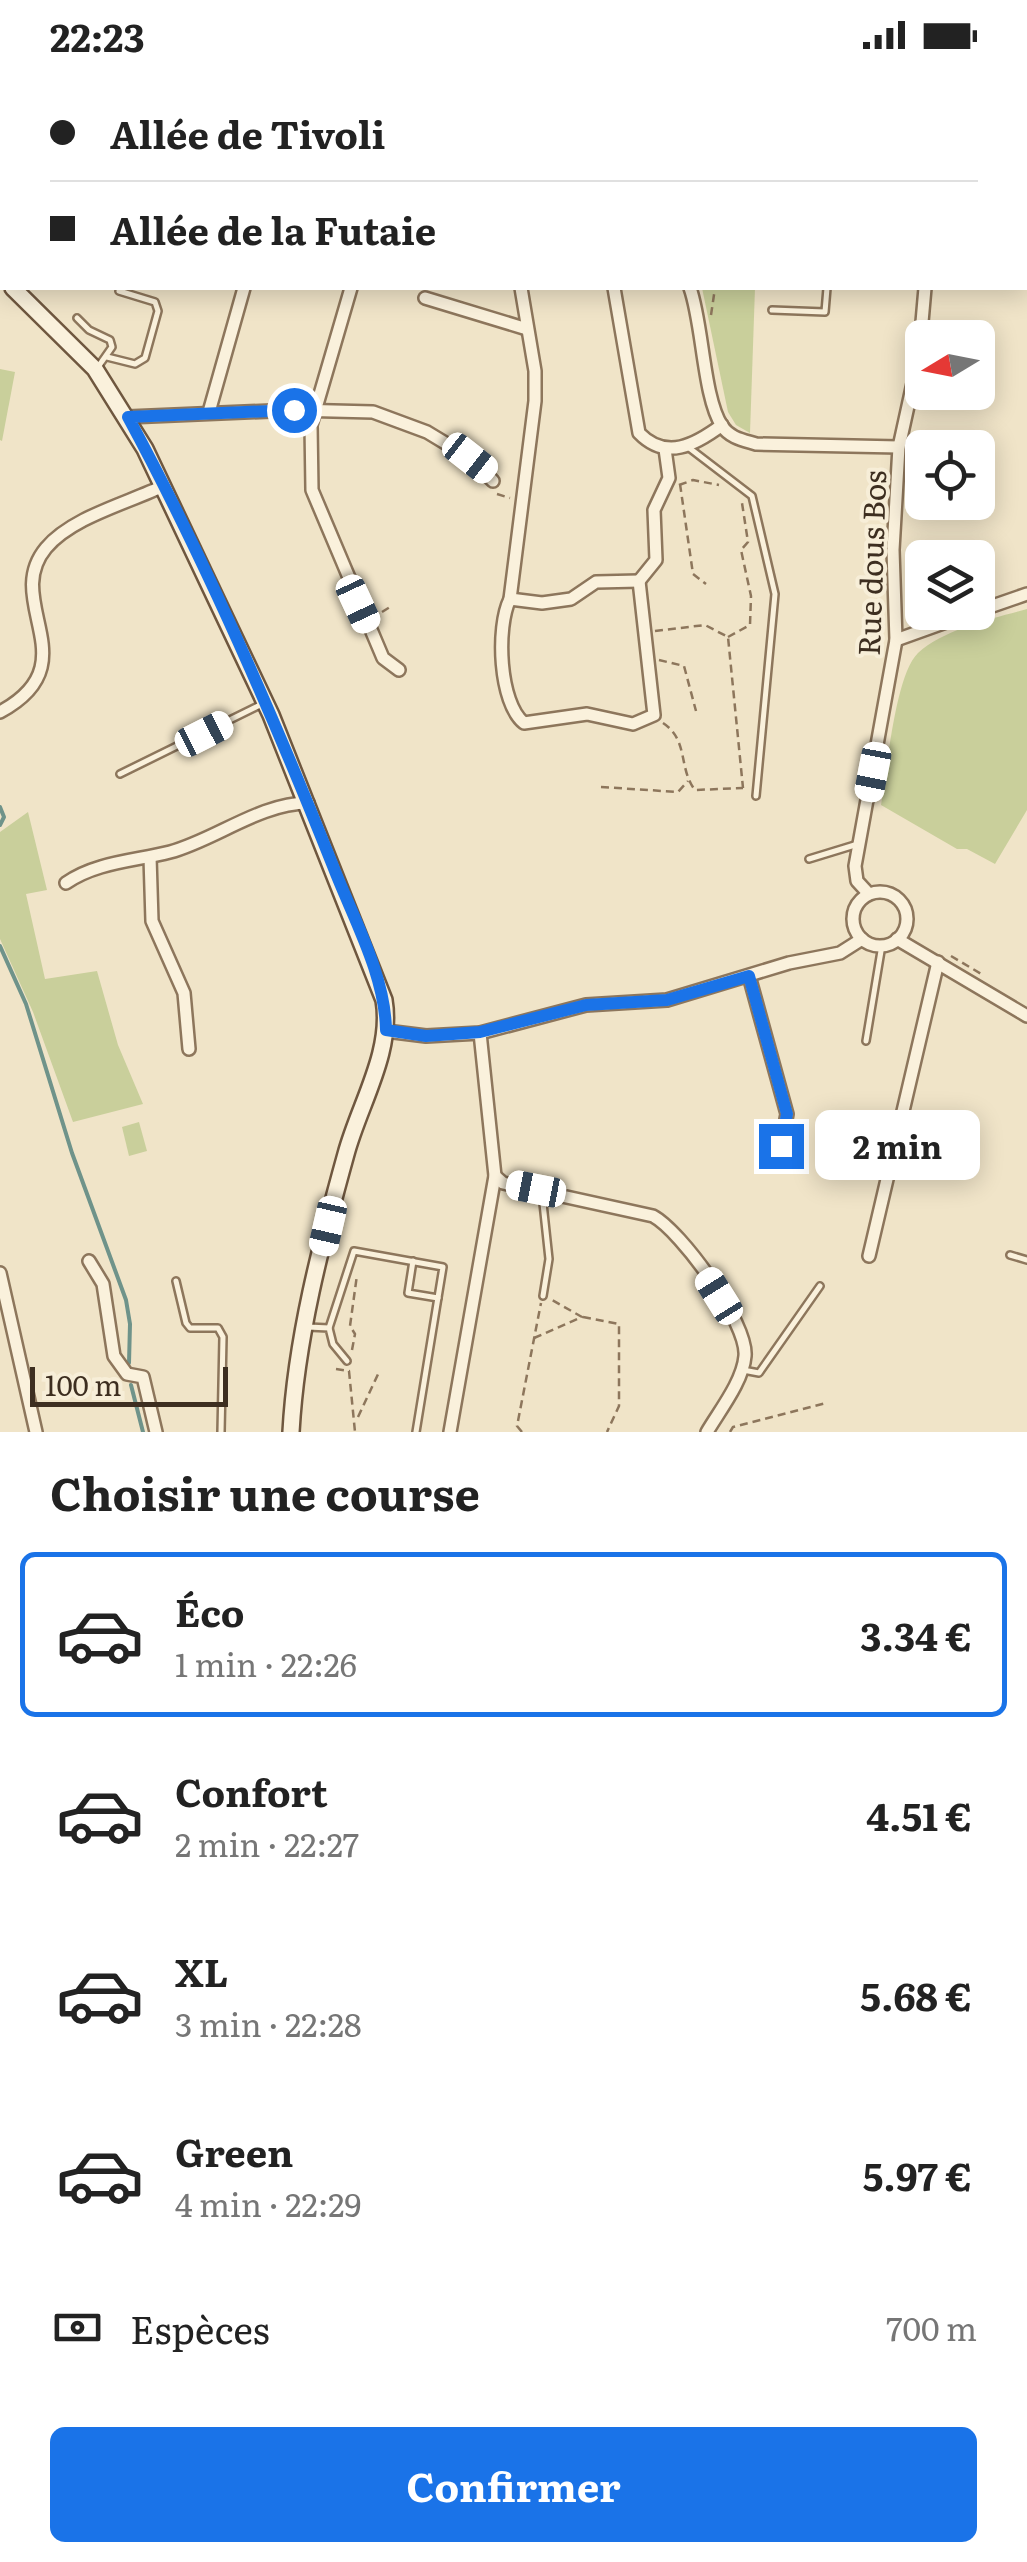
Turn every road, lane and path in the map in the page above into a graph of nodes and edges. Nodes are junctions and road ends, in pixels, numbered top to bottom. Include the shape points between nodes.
1 (15, 290) edge
2 (243, 290) edge
3 (350, 290) edge
4 (520, 290) edge
5 (614, 290) edge
6 (690, 290) edge
7 (714, 290) edge
8 (827, 290) edge
9 (925, 290) edge
10 (119, 292) dead end
11 (426, 298) dead end
12 (772, 310) dead end
13 (77, 318) dead end
14 (708, 322) dead end
15 (527, 329) junction
16 (101, 363) junction
17 (314, 410) junction
18 (209, 412) junction
19 (128, 417) junction
20 (722, 425) junction
21 (898, 446) junction
22 (688, 448) junction
23 (665, 449) junction
24 (680, 484) junction
25 (163, 486) junction
26 (726, 486) dead end
27 (495, 488) joint
28 (674, 488) dead end
29 (742, 497) dead end
30 (508, 498) dead end
31 (744, 511) junction
32 (733, 513) dead end
33 (639, 582) junction
34 (706, 584) dead end
35 (774, 594) junction
36 (1027, 594) edge
37 (751, 596) junction
38 (510, 599) junction
39 (995, 605) edge
40 (390, 608) dead end
41 (382, 612) dead end
42 (925, 630) edge
43 (645, 633) junction
44 (728, 636) junction
45 (896, 640) junction
46 (653, 661) dead end
47 (399, 670) dead end
48 (265, 702) junction
49 (0, 712) edge
50 (696, 712) dead end
51 (738, 712) junction
52 (727, 714) dead end
53 (654, 715) junction
54 (740, 751) junction
55 (731, 752) dead end
56 (120, 774) dead end
57 (688, 781) junction
58 (601, 787) dead end
59 (742, 788) junction
60 (756, 796) joint
61 (308, 802) junction
62 (860, 844) junction
63 (150, 857) junction
64 (808, 859) dead end
65 (66, 882) dead end
66 (868, 894) junction
67 (862, 939) junction
68 (897, 939) junction
69 (882, 945) junction
70 (938, 962) junction
71 (749, 976) junction
72 (1027, 1016) edge
73 (386, 1030) junction
74 (480, 1032) junction
75 (866, 1041) dead end
76 (189, 1049) dead end
77 (898, 1123) junction
78 (941, 1133) dead end
79 (781, 1146) dead end
80 (495, 1176) junction
81 (542, 1190) junction
82 (361, 1251) junction
83 (1010, 1255) dead end
84 (869, 1256) dead end
85 (88, 1260) dead end
86 (1027, 1260) edge
87 (413, 1261) junction
88 (0, 1274) edge
89 (176, 1281) dead end
90 (820, 1286) dead end
91 (542, 1296) junction
92 (438, 1298) junction
93 (582, 1317) junction
94 (304, 1326) junction
95 (329, 1328) junction
96 (534, 1338) junction
97 (352, 1353) dead end
98 (347, 1361) dead end
99 (336, 1369) dead end
100 (742, 1370) junction
101 (379, 1372) dead end
102 (826, 1403) dead end
103 (357, 1419) junction
104 (36, 1432) edge
105 (156, 1432) edge
106 (221, 1432) edge
107 (291, 1432) edge
108 (356, 1432) edge
109 (416, 1432) edge
110 (450, 1432) edge
111 (522, 1432) edge
112 (607, 1432) edge
113 (707, 1432) edge
114 (730, 1432) edge

1 - 16 street
2 - 18 street
3 - 17 street
4 - 15 street
5 - 23 street via 639,433
6 - 20 street
7 - 14 path
8 - 12 lane via 825,312
9 - 21 street, Rue dous Bos
10 - 16 lane via 155,302 158,311 146,358
11 - 15 street
13 - 16 lane via 110,340
15 - 38 street via 535,401
16 - 19 street
17 - 18 street
17 - 27 street via 398,420 470,458
17 - 47 street via 309,459 317,507 383,658
18 - 19 street
19 - 25 street
20 - 21 street via 733,437 756,444
20 - 22 street
21 - 45 street, Rue dous Bos
22 - 23 street
22 - 35 lane via 752,496
23 - 33 street via 669,478 654,510 656,560
24 - 26 path
24 - 28 path
24 - 34 path via 693,574
25 - 48 street
25 - 49 street via 47,546 32,589 43,630 42,667 26,696
27 - 30 path
29 - 31 path
31 - 32 path
31 - 37 path via 748,542 739,550 743,589
33 - 38 street via 596,582 570,599 542,603
33 - 43 street
35 - 37 path
35 - 60 lane
36 - 39 street
37 - 44 path via 750,626
38 - 53 street via 500,629 517,718 524,723 586,714 633,724
40 - 41 path
42 - 45 street
43 - 44 path via 706,625
43 - 53 street
44 - 51 path
45 - 62 street, Rue dous Bos
46 - 50 path via 684,666
48 - 56 lane
48 - 61 street
51 - 52 path
51 - 54 path
53 - 57 path via 679,736
54 - 55 path
54 - 59 path
57 - 58 path via 678,792
57 - 59 path via 698,791
59 - 60 path
61 - 63 street
61 - 73 street via 379,982
62 - 64 lane
62 - 66 street, Rue dous Bos via 857,881
63 - 65 street via 82,872
63 - 76 street via 152,921 184,992
66 - 67 street via 853,914
66 - 68 street via 880,891 901,902 906,924
67 - 69 street
67 - 71 street via 840,954
68 - 69 street
68 - 70 street
69 - 75 lane
70 - 72 street
70 - 77 street
71 - 74 street via 667,1000 586,1005
71 - 79 street via 787,1114
73 - 74 street via 426,1036
73 - 94 street via 346,1153
74 - 80 street
77 - 78 street
77 - 84 street
80 - 81 street
80 - 110 street
81 - 91 lane via 548,1258
81 - 100 street via 671,1225 736,1323 746,1350
82 - 87 lane
82 - 95 lane via 354,1251
82 - 97 path
83 - 86 lane
85 - 105 street via 103,1284 118,1366 143,1377
87 - 92 lane via 442,1267
87 - 92 lane via 408,1293
88 - 104 street
89 - 106 lane via 190,1328 218,1328 223,1337
90 - 100 lane via 759,1373
91 - 93 path
91 - 96 path
92 - 109 lane
93 - 96 path
93 - 112 path via 619,1324 619,1406
94 - 95 lane
94 - 107 street
95 - 98 lane via 332,1344
96 - 111 path via 517,1426
99 - 103 path via 349,1371
100 - 113 street
101 - 103 path
102 - 114 path
103 - 108 path

